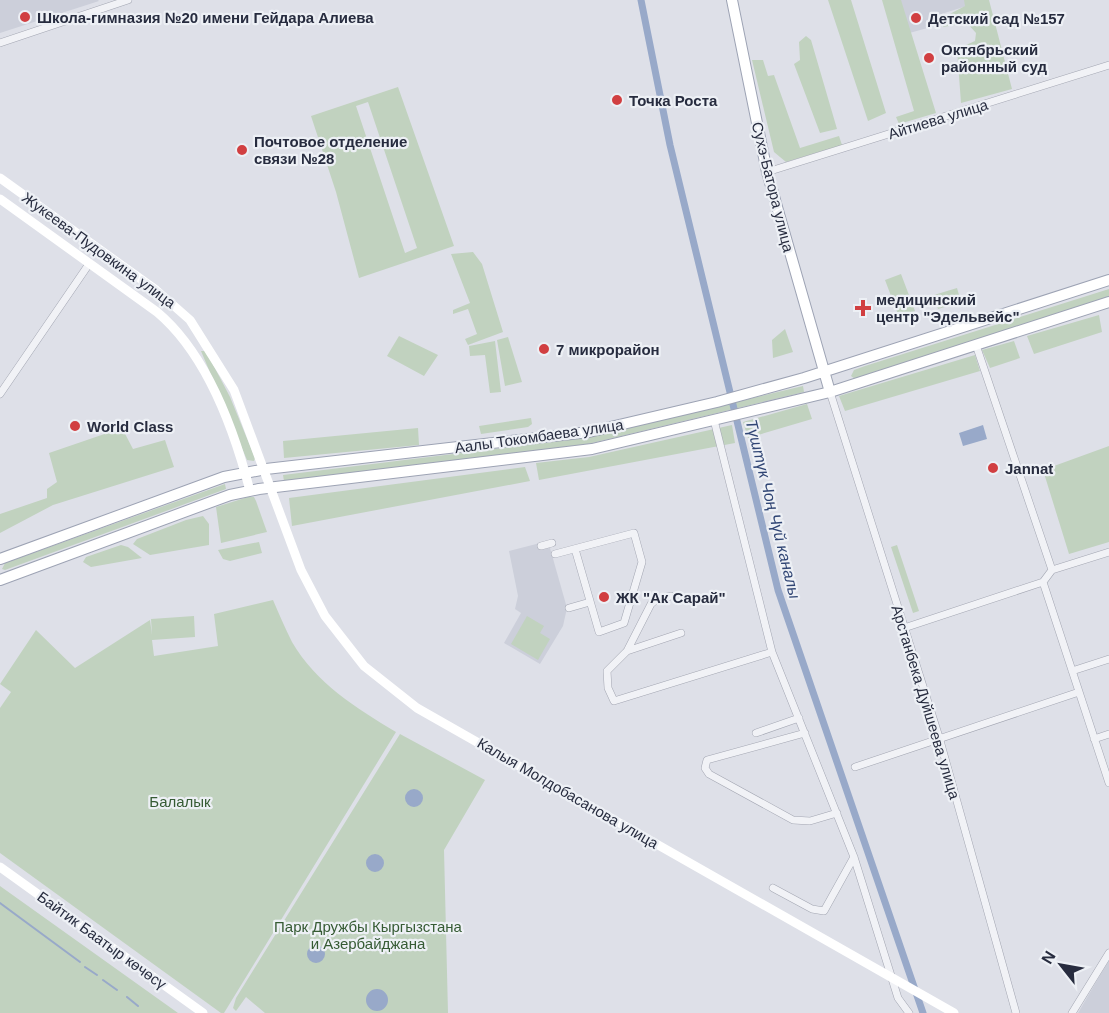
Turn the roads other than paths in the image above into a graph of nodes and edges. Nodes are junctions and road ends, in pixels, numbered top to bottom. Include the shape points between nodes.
1 (128, 0) edge
2 (732, 0) edge
3 (103, 4) edge
4 (0, 43) edge
5 (1109, 65) edge
6 (767, 172) junction
7 (0, 178) edge
8 (0, 199) edge
9 (89, 264) junction
10 (1109, 280) edge
11 (1109, 302) edge
12 (205, 342) junction
13 (976, 345) junction
14 (192, 351) junction
15 (826, 372) junction
16 (830, 392) junction
17 (0, 394) edge
18 (718, 419) junction
19 (266, 469) junction
20 (245, 472) junction
21 (270, 488) junction
22 (250, 491) junction
23 (552, 543) dead end
24 (542, 546) dead end
25 (575, 549) junction
26 (1109, 552) edge
27 (555, 554) dead end
28 (0, 559) edge
29 (1052, 570) junction
30 (0, 580) edge
31 (1043, 582) junction
32 (671, 596) dead end
33 (590, 602) junction
34 (569, 608) dead end
35 (904, 628) junction
36 (681, 633) dead end
37 (627, 651) junction
38 (772, 652) junction
39 (1109, 659) edge
40 (1072, 671) junction
41 (1079, 692) junction
42 (799, 718) junction
43 (756, 733) dead end
44 (805, 733) junction
45 (1109, 734) edge
46 (939, 737) junction
47 (1094, 739) junction
48 (855, 767) dead end
49 (1109, 783) edge
50 (837, 813) junction
51 (854, 857) junction
52 (0, 867) edge
53 (773, 888) dead end
54 (1109, 952) edge
55 (891, 977) junction
56 (203, 1013) edge
57 (909, 1013) edge
58 (954, 1013) edge
59 (1016, 1013) edge
60 (1072, 1013) edge

1 - 3 street
2 - 6 main road, Сухэ-Батора улица
3 - 4 street
5 - 6 street, Айтиева улица
6 - 15 main road, Сухэ-Батора улица
7 - 12 main road, Жукеева-Пудовкина улица via 169,300
8 - 9 main road, Жукеева-Пудовкина улица
9 - 14 main road, Жукеева-Пудовкина улица via 168,321
9 - 17 street
10 - 15 main road, Аалы Токомбаева улица
11 - 13 main road, Аалы Токомбаева улица
12 - 14 main road
12 - 19 main road, Жукеева-Пудовкина улица via 234,390
13 - 16 main road, Аалы Токомбаева улица
13 - 29 street
14 - 20 main road, Жукеева-Пудовкина улица via 216,397
15 - 16 main road, Сухэ-Батора улица
15 - 19 main road, Аалы Токомбаева улица via 589,432
16 - 18 main road, Аалы Токомбаева улица
16 - 35 street, Арстанбека Дуйшеева улица
18 - 21 main road, Аалы Токомбаева улица via 592,449
18 - 38 street
19 - 20 main road, Аалы Токомбаева улица
19 - 21 main road, Жукеева-Пудовкина улица
20 - 22 main road, Жукеева-Пудовкина улица
20 - 28 main road, Аалы Токомбаева улица via 202,484
21 - 22 main road, Аалы Токомбаева улица
21 - 55 main road, Калыя Молдобасанова улица via 319,606 351,651 381,680 417,708
22 - 30 main road, Аалы Токомбаева улица via 158,520
23 - 24 street
25 - 27 street
25 - 33 street
25 - 33 street via 634,533 642,562 624,623 599,632
26 - 29 street
29 - 31 street
31 - 35 street
31 - 40 street
32 - 37 street via 651,604
33 - 34 street
35 - 46 street, Арстанбека Дуйшеева улица
36 - 37 street
37 - 38 street via 606,676 614,701
38 - 42 street
39 - 40 street
40 - 41 street
41 - 46 street
41 - 47 street
42 - 43 street
42 - 44 street
44 - 50 street
44 - 50 street via 707,760 705,768 709,774 793,820 810,821
45 - 47 street
46 - 48 street
46 - 59 street, Арстанбека Дуйшеева улица
47 - 49 street
50 - 51 street
51 - 53 street via 824,911 812,909
51 - 55 street
52 - 56 main road, Байтик Баатыр көчөсү
54 - 60 street
55 - 57 street via 898,998
55 - 58 main road, Калыя Молдобасанова улица

